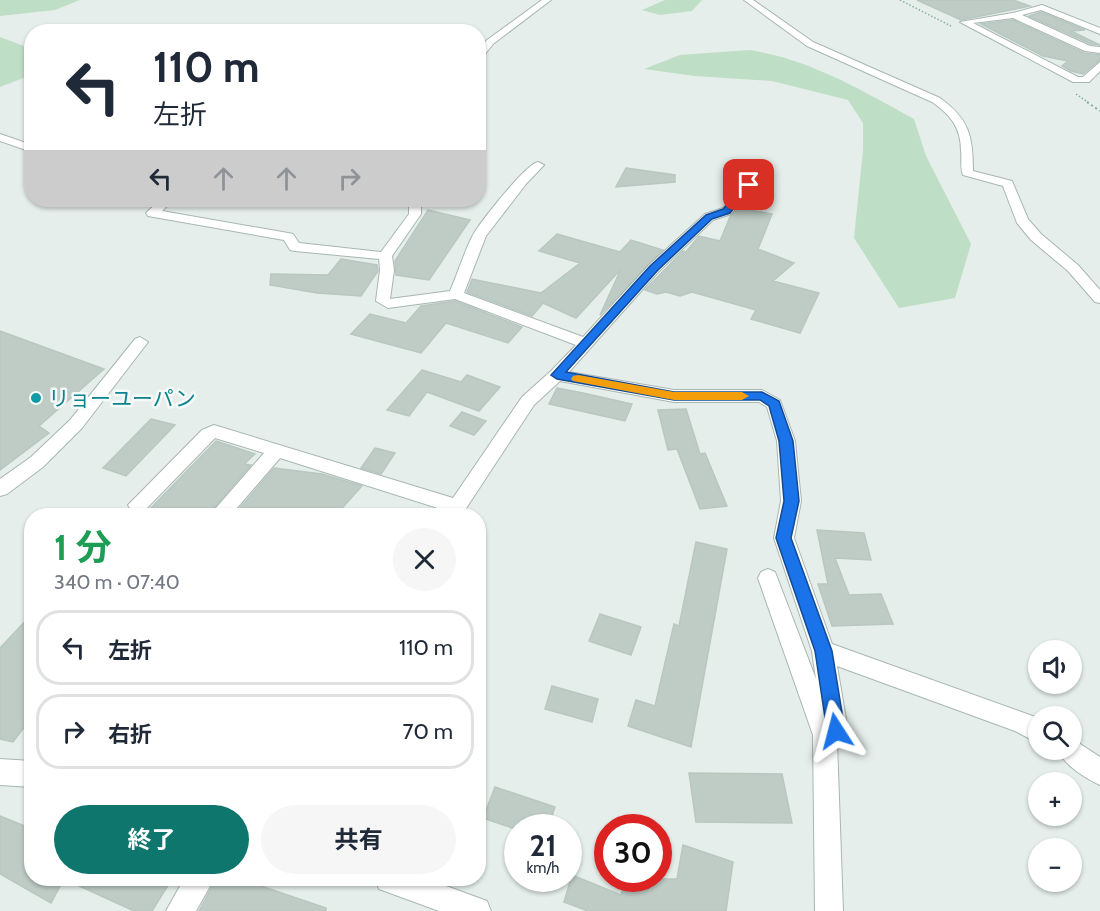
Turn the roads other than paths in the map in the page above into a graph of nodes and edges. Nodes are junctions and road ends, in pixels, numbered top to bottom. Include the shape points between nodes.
1 (548, 0) edge
2 (748, 0) edge
3 (1014, 15) junction
4 (1100, 31) edge
5 (486, 48) edge
6 (1100, 50) edge
7 (1098, 68) edge
8 (0, 137) edge
9 (24, 146) edge
10 (538, 165) dead end
11 (749, 185) dead end
12 (159, 207) edge
13 (415, 207) edge
14 (385, 256) junction
15 (456, 295) junction
16 (1100, 299) edge
17 (140, 342) dead end
18 (586, 343) junction
19 (557, 375) junction
20 (276, 450) junction
21 (0, 489) edge
22 (138, 505) dead end
23 (226, 508) edge
24 (445, 508) edge
25 (456, 508) edge
26 (768, 578) dead end
27 (824, 651) junction
28 (1028, 725) edge
29 (825, 735) junction
30 (1082, 759) edge
31 (0, 772) edge
32 (1100, 772) edge
33 (24, 774) edge
34 (196, 886) edge
35 (408, 886) edge
36 (180, 911) edge
37 (477, 911) edge
38 (829, 911) edge

1 - 5 street
2 - 16 street via 810,44 955,113 968,140 967,173 1008,184 1022,220
3 - 4 street via 1045,8
3 - 6 street via 1088,49
3 - 7 street via 964,22 1070,78 1086,80
8 - 9 street
10 - 15 street via 480,235
11 - 18 street via 727,211 709,217 654,268
12 - 14 street via 152,213 288,237 295,247
13 - 14 street via 415,214
14 - 15 street via 383,301 388,304
15 - 18 street
17 - 21 street via 76,424 37,462
18 - 19 street
19 - 25 street via 528,401
19 - 27 street via 674,396 762,396 774,404 786,441 792,501 784,538
20 - 22 street via 214,431
20 - 23 street
20 - 24 street
26 - 29 street
27 - 28 street
27 - 29 street via 836,731
29 - 38 street
30 - 32 street
31 - 33 street
34 - 36 street
35 - 37 street

